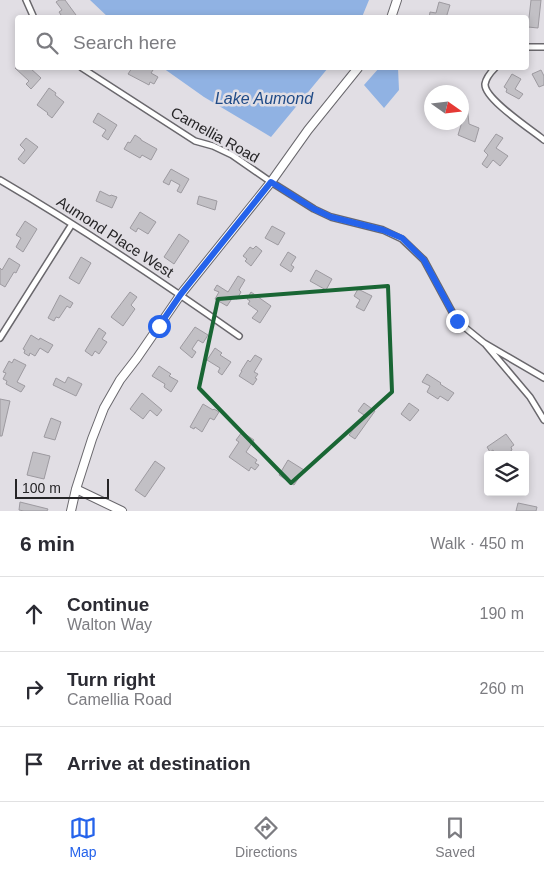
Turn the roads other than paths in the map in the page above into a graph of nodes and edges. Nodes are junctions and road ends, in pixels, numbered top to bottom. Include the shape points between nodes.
1 (26, 0) edge
2 (398, 0) edge
3 (33, 15) edge
4 (392, 15) edge
5 (529, 47) edge
6 (544, 47) edge
7 (85, 70) edge
8 (356, 70) edge
9 (494, 70) edge
10 (544, 140) edge
11 (0, 180) edge
12 (271, 182) junction
13 (72, 224) junction
14 (181, 294) junction
15 (239, 336) dead end
16 (0, 338) edge
17 (484, 343) junction
18 (544, 378) edge
19 (544, 420) edge
20 (76, 489) junction
21 (72, 511) edge
22 (122, 511) edge

1 - 3 street
2 - 4 main road
5 - 6 street
7 - 12 street, Camellia Road via 195,141 232,155
8 - 12 main road
9 - 10 street via 487,79 487,92
11 - 13 street, Aumond Place West
12 - 14 main road
12 - 17 street, Camellia Road via 331,217 402,238 424,260 457,321
13 - 14 street, Aumond Place West
13 - 16 street
14 - 15 street, Aumond Place West
14 - 20 main road via 104,408
17 - 18 street, Camellia Road
17 - 19 street
20 - 21 main road
20 - 22 main road

